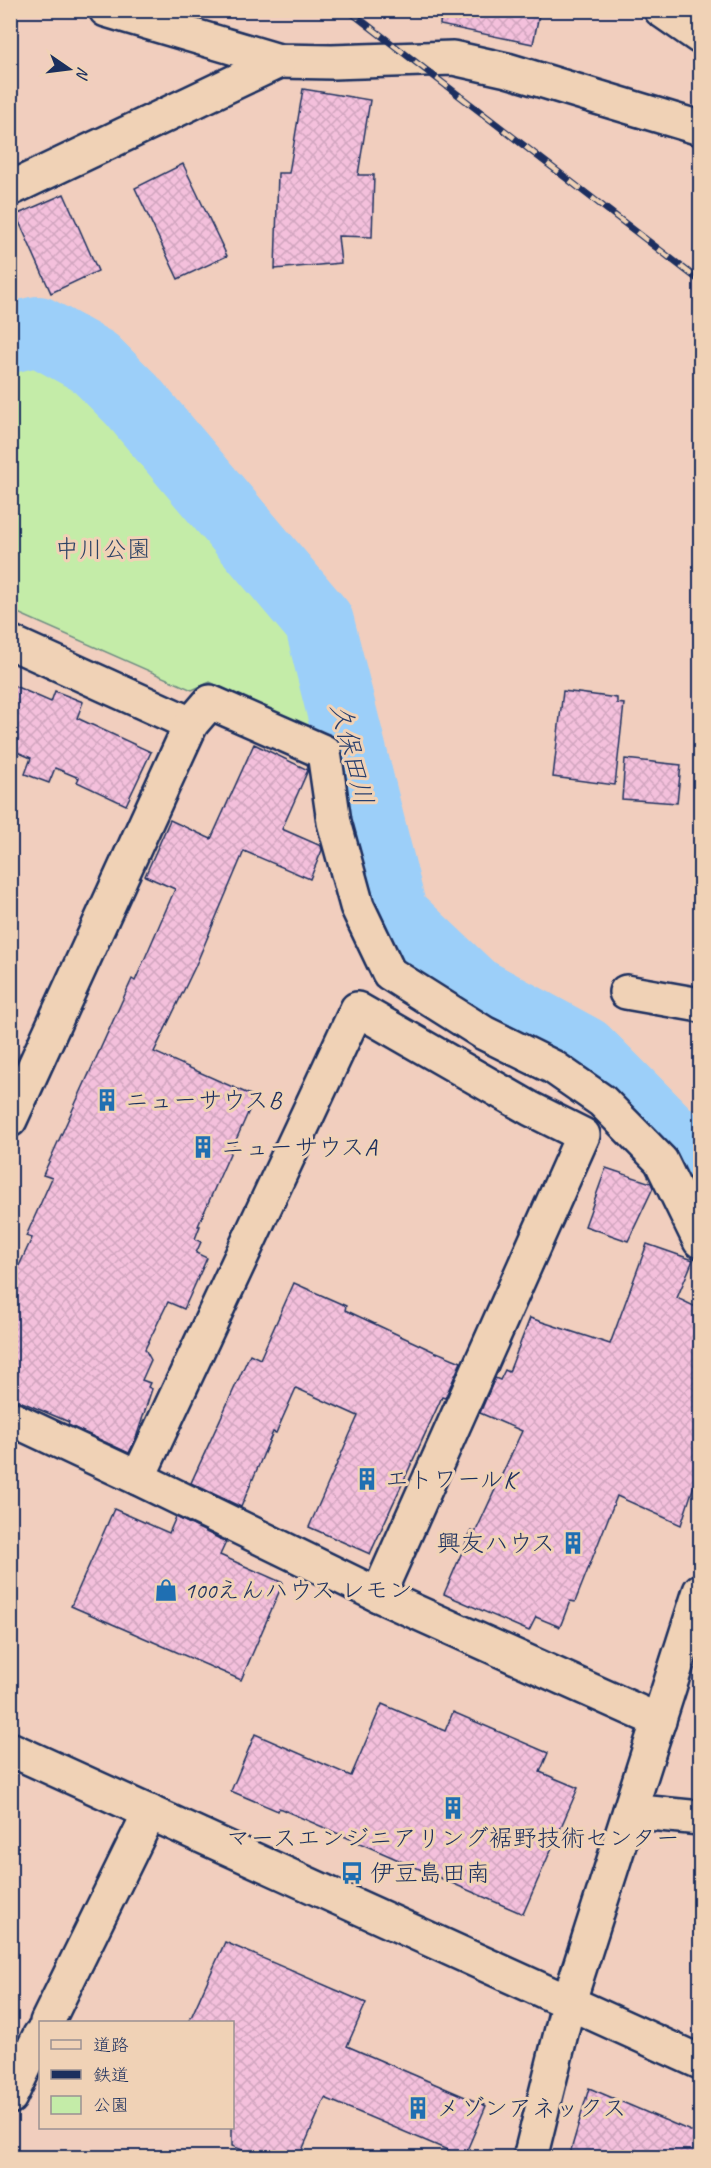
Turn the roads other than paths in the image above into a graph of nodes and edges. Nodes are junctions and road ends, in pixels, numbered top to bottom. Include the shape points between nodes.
1 (106, 10) edge
2 (661, 10) edge
3 (700, 38) edge
4 (279, 61) junction
5 (700, 128) edge
6 (10, 189) edge
7 (10, 642) edge
8 (191, 724) junction
9 (626, 992) dead end
10 (700, 1005) edge
11 (602, 1101) junction
12 (10, 1120) edge
13 (584, 1135) junction
14 (700, 1240) edge
15 (10, 1418) edge
16 (138, 1478) junction
17 (700, 1591) edge
18 (378, 1594) junction
19 (659, 1722) junction
20 (10, 1749) edge
21 (630, 1811) junction
22 (150, 1812) junction
23 (700, 1818) edge
24 (569, 2001) junction
25 (47, 2021) edge
26 (39, 2037) edge
27 (700, 2062) edge
28 (11, 2096) edge
29 (530, 2157) edge

1 - 4 street
2 - 3 street
4 - 5 street via 453,58 507,70
4 - 6 street
7 - 8 street
8 - 11 street via 210,702 324,752 334,822 357,906 389,973 484,1033 553,1067
8 - 12 street
9 - 10 street
11 - 13 street
11 - 14 street via 661,1161
13 - 16 street via 357,1009
13 - 18 street
15 - 16 street
16 - 18 street
17 - 19 street
18 - 19 street
19 - 21 street
20 - 22 street
21 - 23 street
21 - 24 street
22 - 24 street
22 - 25 street
24 - 27 street
24 - 29 street
26 - 28 street

